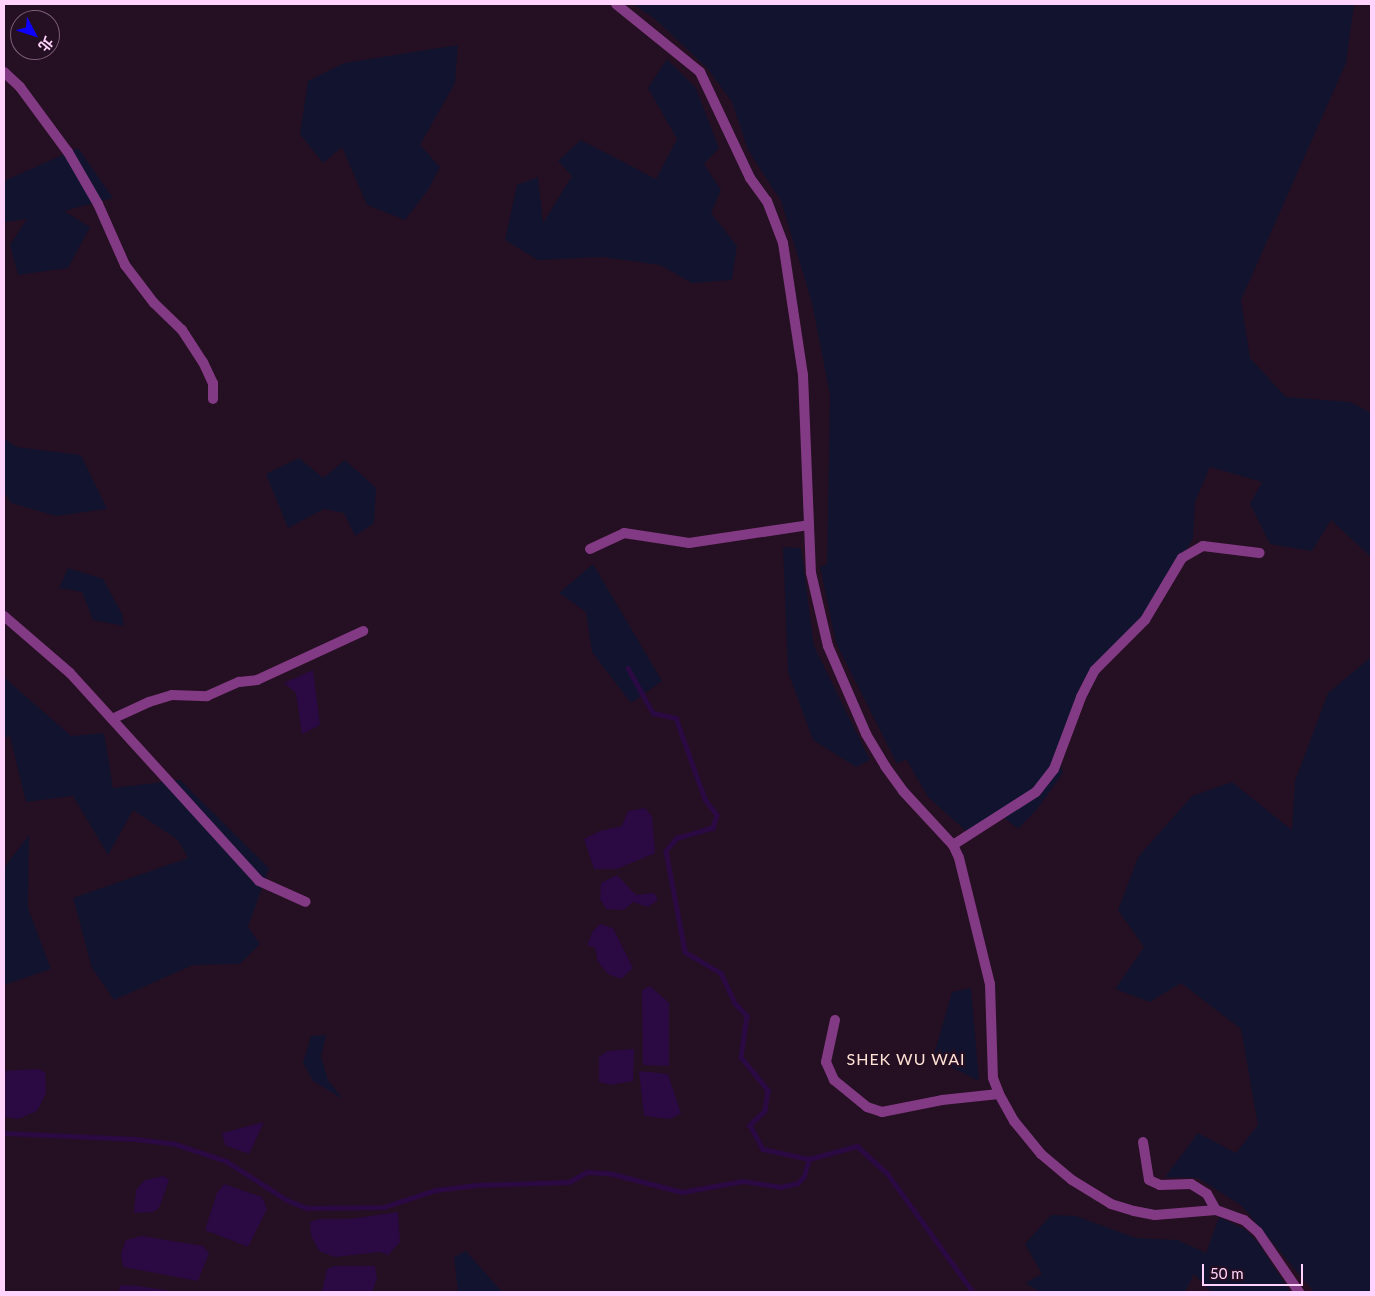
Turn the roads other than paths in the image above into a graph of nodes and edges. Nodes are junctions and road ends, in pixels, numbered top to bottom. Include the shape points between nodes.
1 (616, 4) edge
2 (4, 72) edge
3 (213, 399) dead end
4 (809, 525) junction
5 (590, 549) dead end
6 (1260, 553) dead end
7 (4, 616) edge
8 (363, 631) dead end
9 (112, 719) junction
10 (953, 845) junction
11 (306, 902) dead end
12 (835, 1020) dead end
13 (999, 1094) junction
14 (1143, 1142) dead end
15 (1216, 1210) junction
16 (1300, 1292) edge

1 - 4 street via 700,72 750,178 767,201 780,235 803,375
2 - 3 street via 20,87 68,152 98,204 125,265 154,302 182,330 203,362 214,383
4 - 5 street via 689,543 664,542 640,533 624,533
4 - 10 street via 811,573 828,646 866,734 903,791
6 - 10 street via 1203,546 1182,558 1145,620 1095,670 1080,697 1054,769 1036,792
7 - 9 street via 70,673
8 - 9 street via 257,680 239,682 207,696 172,695
9 - 11 street via 259,881
10 - 13 street via 990,984 994,1078
12 - 13 street via 826,1062 834,1080 867,1107 882,1112 952,1098
13 - 15 street via 1014,1122 1041,1154 1072,1180 1111,1204 1155,1215
14 - 15 street via 1149,1180 1160,1186 1191,1184 1206,1194
15 - 16 street via 1244,1220 1258,1232

